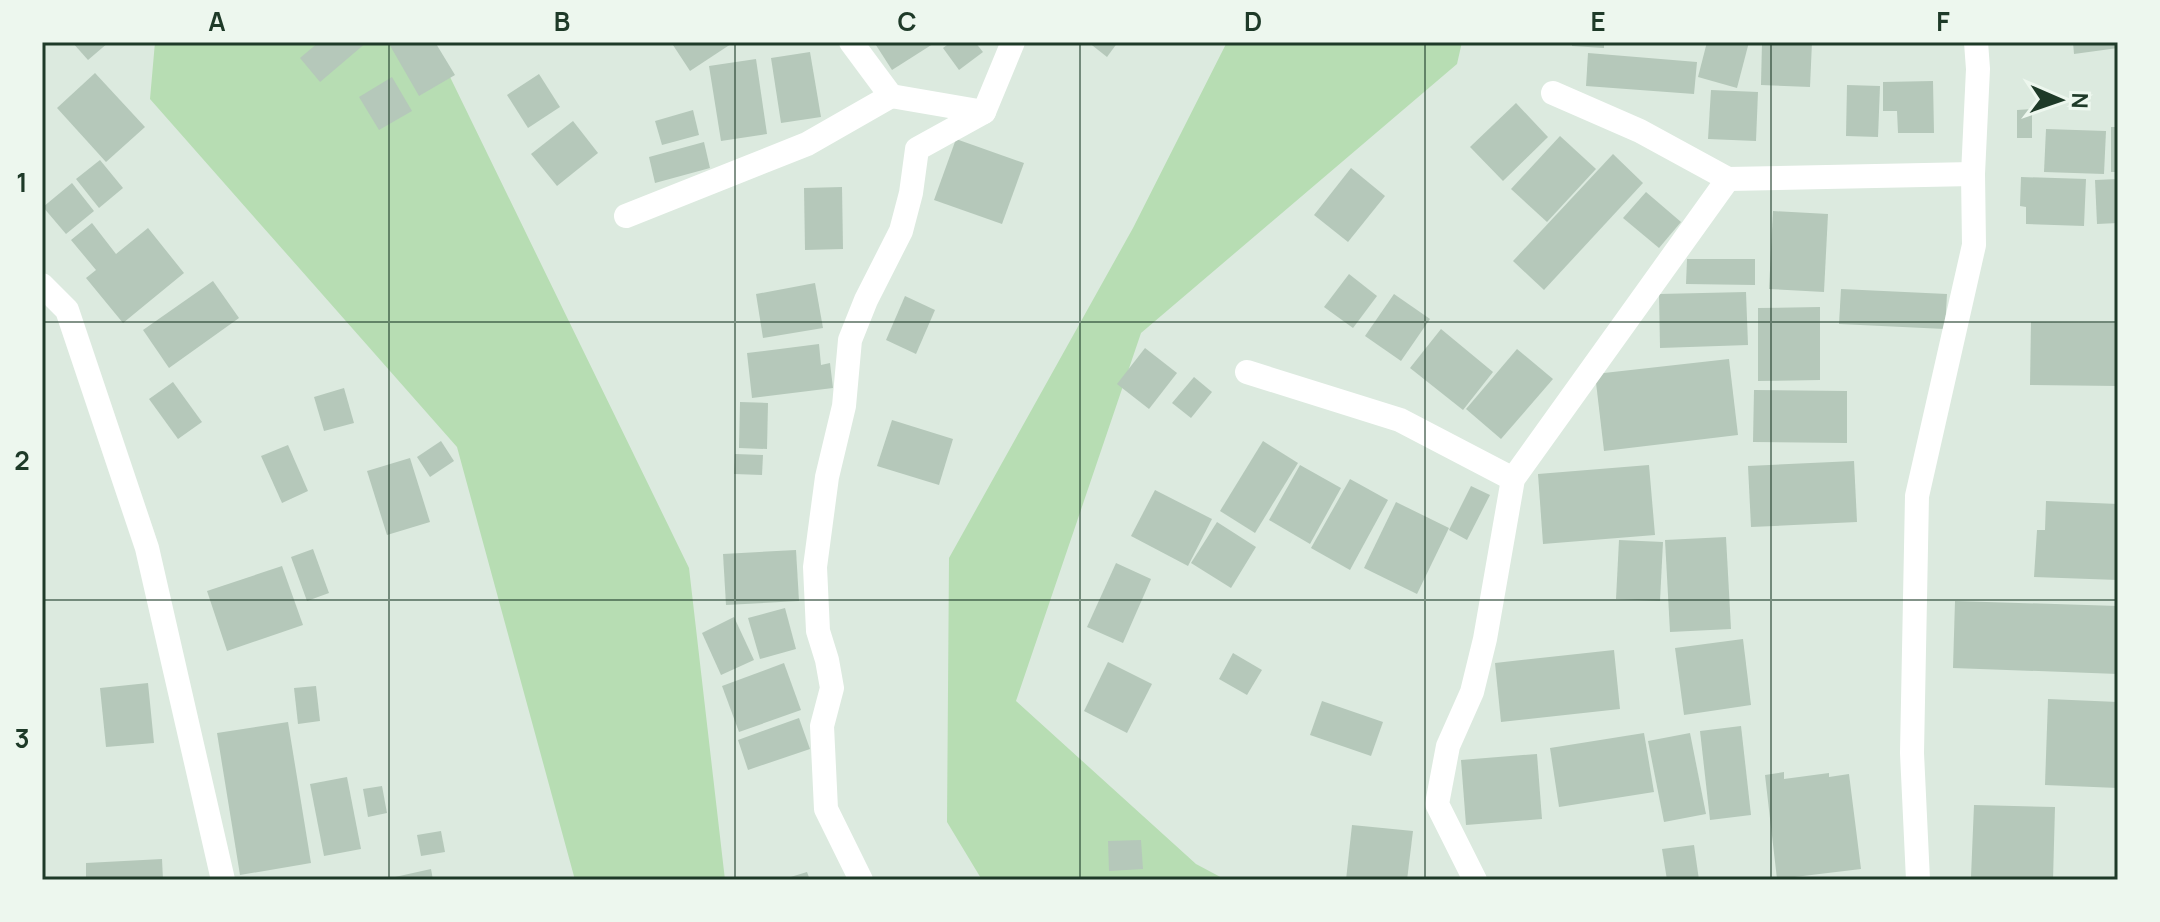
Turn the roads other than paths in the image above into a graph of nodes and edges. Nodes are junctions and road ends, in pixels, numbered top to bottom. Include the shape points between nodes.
1 (851, 42) edge
2 (1013, 42) edge
3 (1976, 42) edge
4 (1553, 93) dead end
5 (891, 96) junction
6 (984, 112) junction
7 (1973, 174) junction
8 (1728, 179) junction
9 (626, 216) dead end
10 (42, 285) edge
11 (1247, 372) dead end
12 (1513, 479) junction
13 (223, 880) edge
14 (861, 880) edge
15 (1475, 880) edge
16 (1918, 880) edge

1 - 5 street
2 - 6 street
3 - 7 street
4 - 8 street via 1640,131
5 - 6 street
5 - 9 street via 807,144
6 - 14 street via 917,149 901,231 850,340 844,406 827,477 815,567 818,631 832,688 822,726 826,809
7 - 8 street
7 - 16 street via 1974,245 1917,496 1912,753
8 - 12 street
10 - 13 street via 67,310 147,548
11 - 12 street via 1400,420
12 - 15 street via 1485,639 1472,692 1448,746 1437,804

